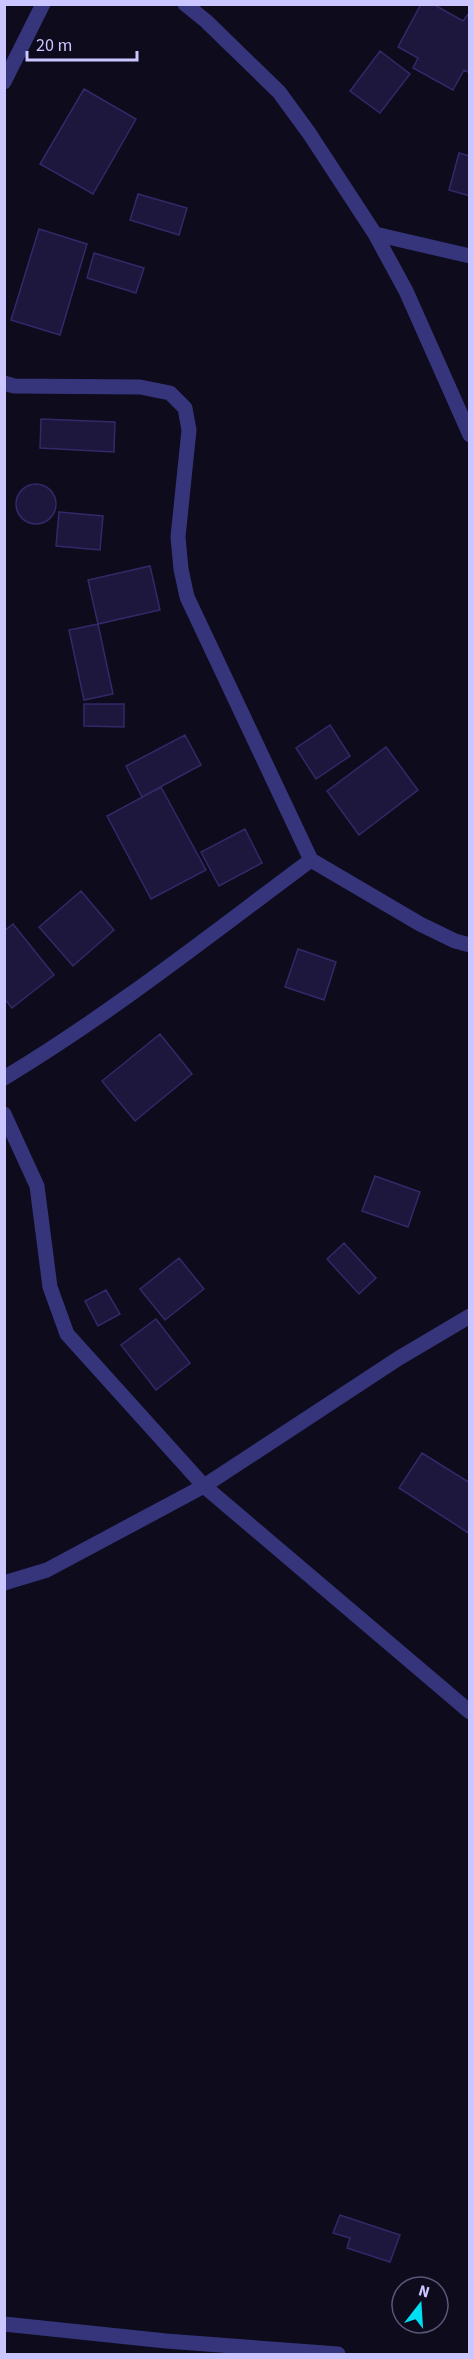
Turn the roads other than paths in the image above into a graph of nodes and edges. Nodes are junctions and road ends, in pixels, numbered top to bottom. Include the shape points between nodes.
1 (43, 4) edge
2 (185, 4) edge
3 (4, 82) edge
4 (375, 234) junction
5 (470, 256) edge
6 (4, 383) edge
7 (470, 435) edge
8 (311, 860) junction
9 (470, 945) edge
10 (4, 1078) edge
11 (4, 1114) edge
12 (470, 1316) edge
13 (204, 1486) junction
14 (4, 1583) edge
15 (470, 1712) edge
16 (4, 2324) edge
17 (165, 2348) edge
18 (338, 2355) edge

1 - 3 street
2 - 4 street via 279,92
4 - 5 street
4 - 7 street via 406,291
6 - 8 street via 140,387 170,393 185,408 189,430 178,537 187,597
8 - 9 street via 420,924
8 - 10 street via 100,1016
11 - 13 street via 37,1186 51,1287 67,1334
12 - 13 street
13 - 14 street via 47,1570
13 - 15 street
16 - 17 street
17 - 18 street

